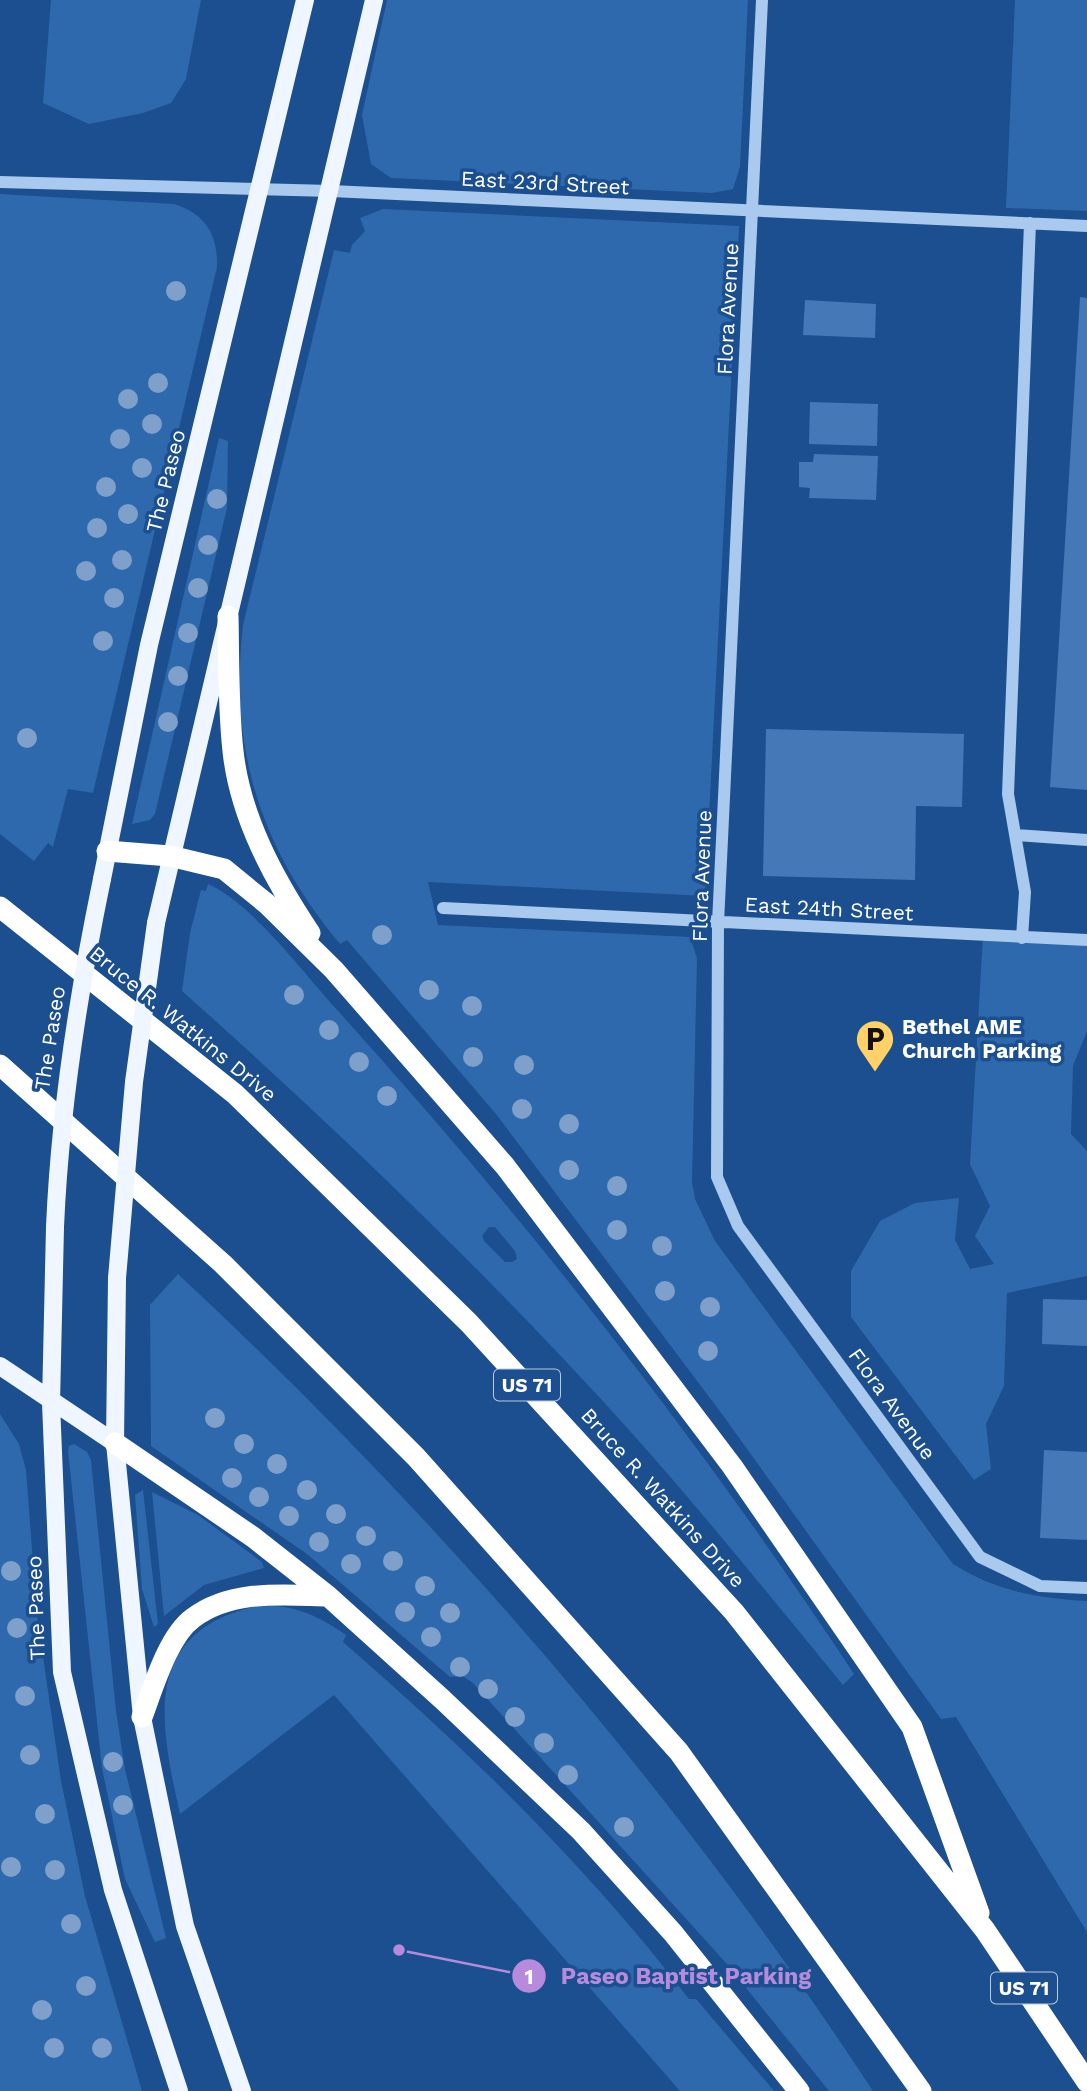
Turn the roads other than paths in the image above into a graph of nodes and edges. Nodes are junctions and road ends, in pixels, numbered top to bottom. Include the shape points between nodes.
1 (305, 0) edge
2 (374, 0) edge
3 (762, 0) edge
4 (0, 182) edge
5 (259, 190) junction
6 (331, 191) junction
7 (752, 212) junction
8 (1030, 223) junction
9 (1087, 226) edge
10 (228, 616) junction
11 (1016, 835) junction
12 (1087, 840) edge
13 (107, 851) junction
14 (170, 856) junction
15 (0, 907) edge
16 (443, 908) dead end
17 (718, 923) junction
18 (1022, 938) junction
19 (1087, 940) edge
20 (334, 970) junction
21 (0, 1065) edge
22 (0, 1366) edge
23 (51, 1403) junction
24 (115, 1443) junction
25 (1087, 1588) edge
26 (328, 1596) junction
27 (142, 1717) junction
28 (985, 1930) junction
29 (1087, 2082) edge
30 (178, 2091) edge
31 (242, 2091) edge
32 (799, 2091) edge
33 (921, 2091) edge

1 - 5 main road, The Paseo
2 - 6 main road
3 - 7 street, Flora Avenue
4 - 5 street, East 23rd Street
5 - 6 street, East 23rd Street
5 - 13 main road, The Paseo via 149,645
6 - 7 street, East 23rd Street
6 - 10 main road
7 - 8 street, East 23rd Street
7 - 17 street, Flora Avenue
8 - 9 street, East 23rd Street
8 - 11 street via 1008,794
10 - 14 main road
10 - 20 highway via 232,743 243,798 282,890
11 - 12 street
11 - 18 street via 1025,892
13 - 14 highway
13 - 23 main road, The Paseo, bridge via 70,1042 59,1137
14 - 20 highway via 225,869
14 - 24 main road, bridge via 134,1082 117,1278
15 - 28 highway, Bruce R. Watkins Drive / US 71 via 235,1094 469,1323 734,1612
16 - 17 street, East 24th Street
17 - 18 street, East 24th Street
17 - 25 street, Flora Avenue via 717,1177 738,1226 980,1557 1040,1586
18 - 19 street, East 24th Street
20 - 28 highway via 505,1166 732,1466 912,1727
21 - 33 highway via 223,1264 416,1457 679,1752
22 - 23 main road
23 - 24 main road
23 - 30 main road, The Paseo via 62,1672 113,1890
24 - 26 highway via 253,1537
24 - 27 main road
26 - 27 highway via 264,1594 225,1602 192,1619 166,1656
26 - 32 highway via 580,1831 673,1933
27 - 31 main road via 185,1926
28 - 29 highway, Bruce R. Watkins Drive / US 71

